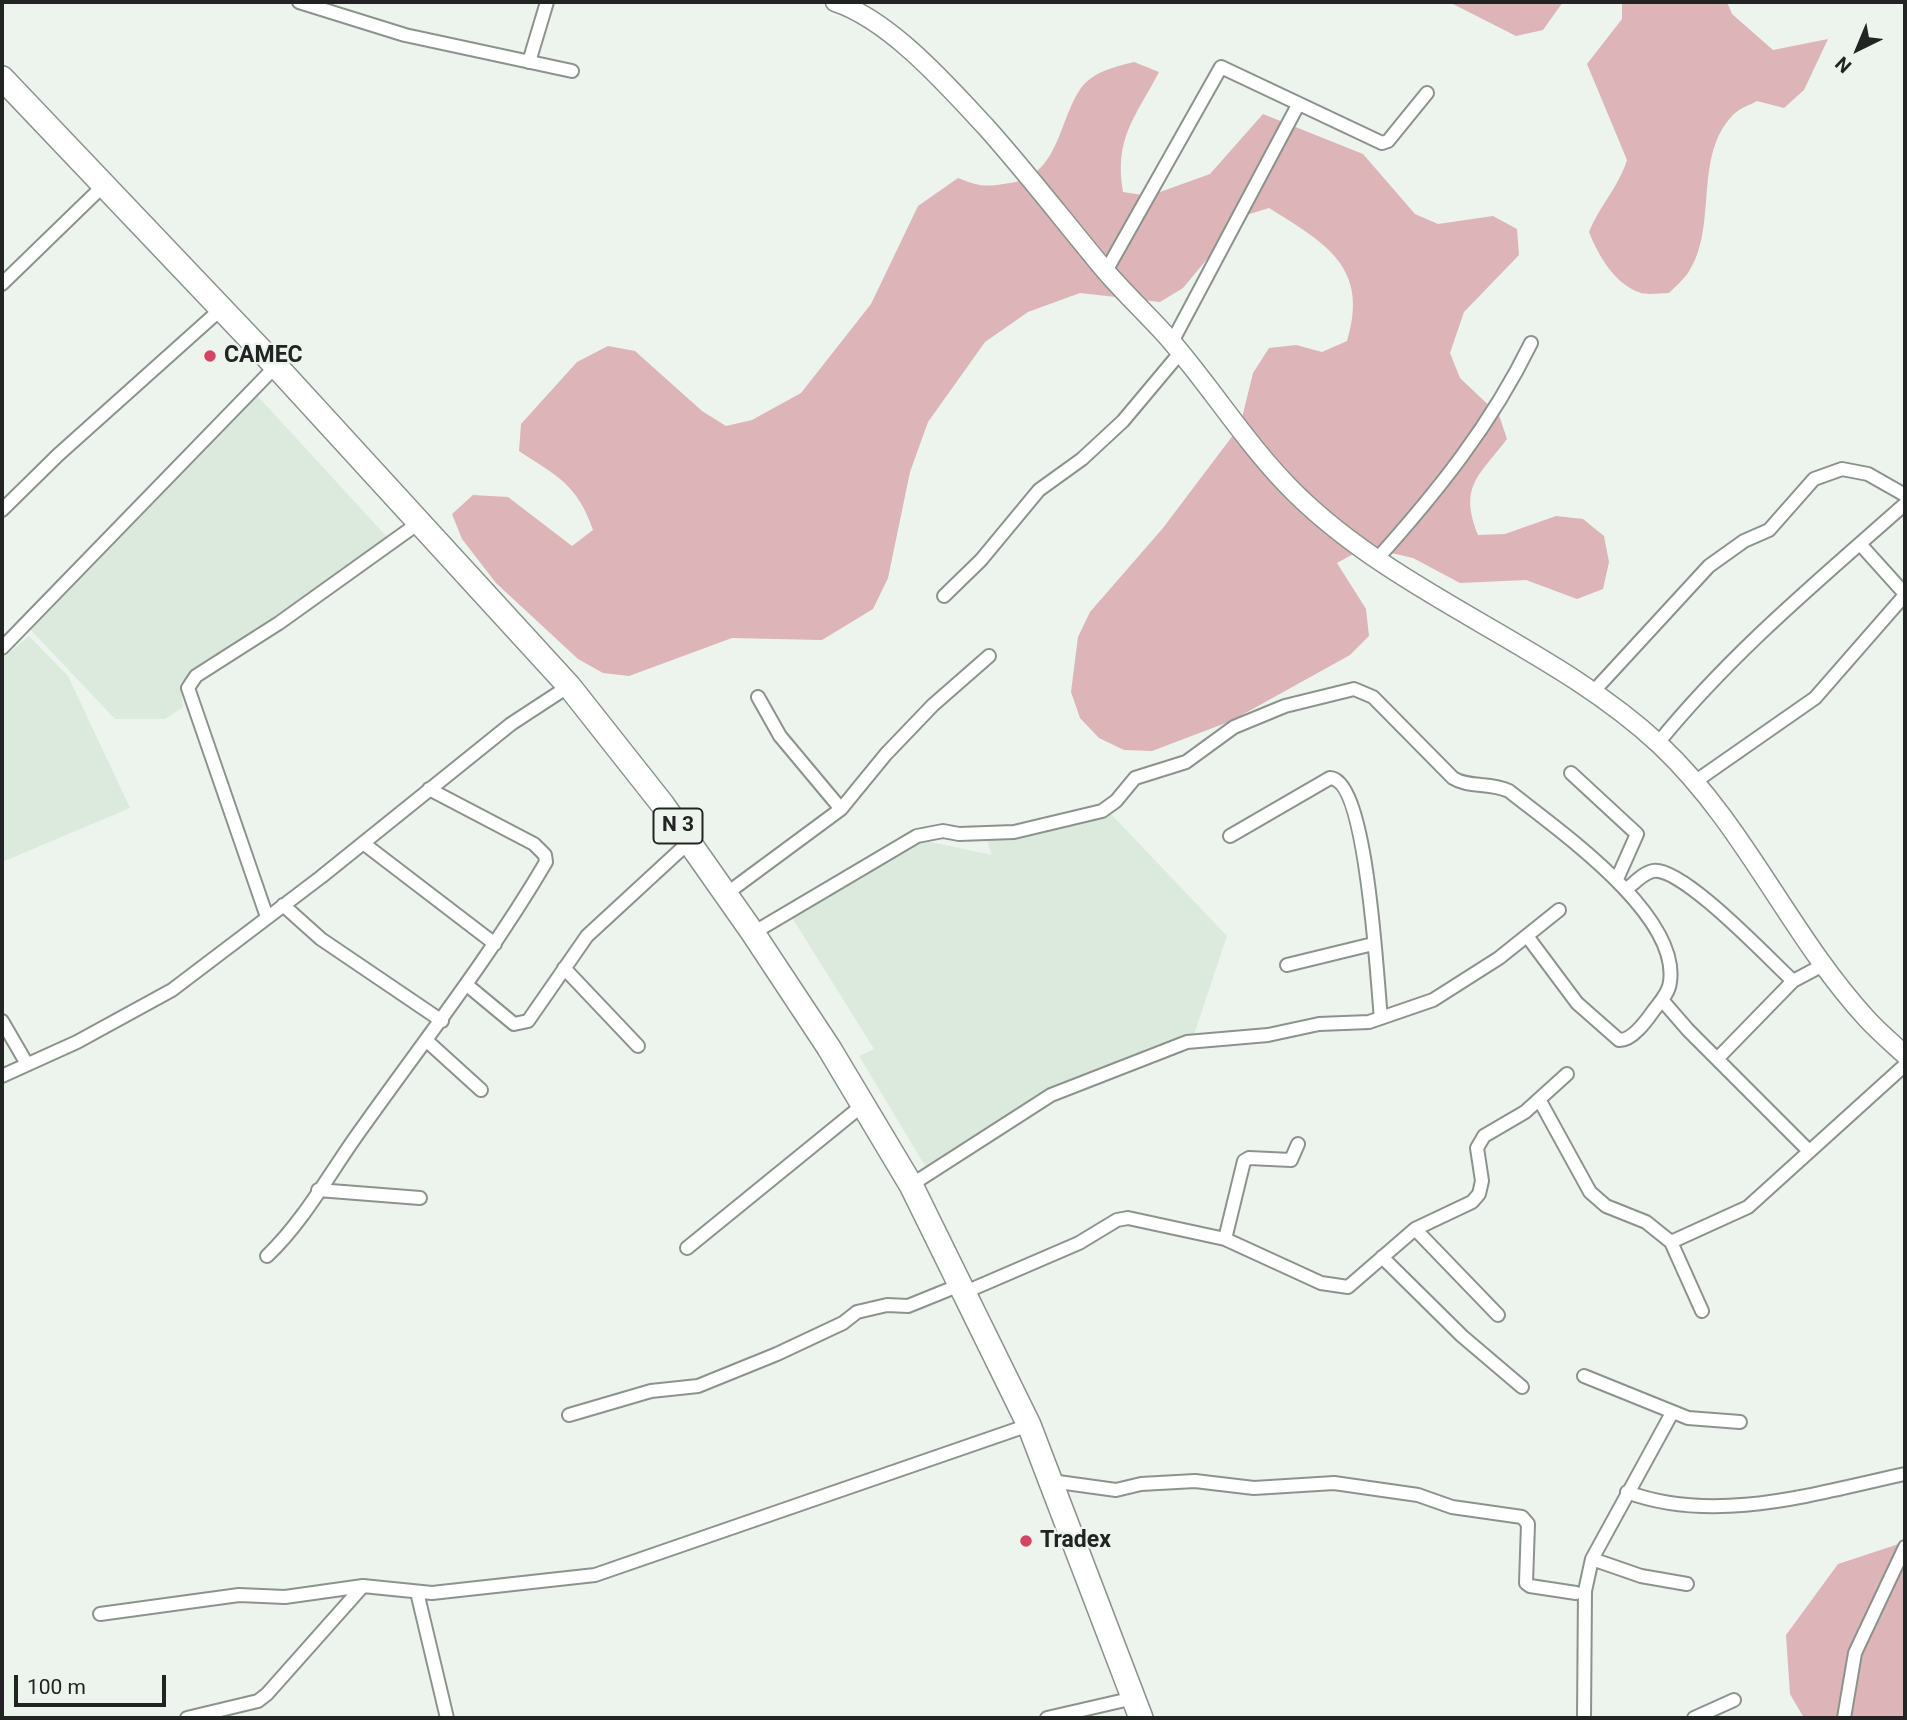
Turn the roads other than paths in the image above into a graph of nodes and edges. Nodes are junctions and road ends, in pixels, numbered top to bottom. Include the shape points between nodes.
1 (299, 2) edge
2 (547, 2) edge
3 (835, 2) edge
4 (529, 62) junction
5 (572, 71) dead end
6 (2, 78) edge
7 (1427, 93) dead end
8 (1298, 105) junction
9 (104, 185) junction
10 (1106, 271) junction
11 (2, 284) edge
12 (221, 309) junction
13 (1531, 343) dead end
14 (1176, 347) junction
15 (276, 366) junction
16 (1905, 495) edge
17 (1905, 504) edge
18 (2, 510) edge
19 (420, 522) junction
20 (1860, 544) junction
21 (1377, 559) junction
22 (1905, 594) edge
23 (944, 596) dead end
24 (2, 648) edge
25 (989, 656) dead end
26 (569, 686) junction
27 (1592, 692) junction
28 (758, 697) dead end
29 (1658, 743) junction
30 (1572, 774) dead end
31 (1696, 781) junction
32 (429, 789) junction
33 (841, 809) junction
34 (1230, 836) dead end
35 (689, 842) junction
36 (362, 843) junction
37 (1617, 879) junction
38 (1626, 890) junction
39 (726, 894) junction
40 (283, 905) junction
41 (1559, 910) dead end
42 (267, 917) junction
43 (753, 933) junction
44 (1527, 936) junction
45 (495, 944) junction
46 (1373, 944) junction
47 (1825, 964) junction
48 (1287, 965) dead end
49 (564, 968) junction
50 (1793, 981) junction
51 (467, 985) junction
52 (1662, 1000) junction
53 (1381, 1018) junction
54 (2, 1021) edge
55 (442, 1021) junction
56 (427, 1041) junction
57 (638, 1046) dead end
58 (1904, 1055) edge
59 (1717, 1059) junction
60 (27, 1065) junction
61 (1567, 1074) dead end
62 (2, 1076) edge
63 (481, 1090) dead end
64 (1540, 1101) junction
65 (864, 1104) junction
66 (1298, 1144) dead end
67 (1810, 1152) junction
68 (911, 1185) junction
69 (318, 1190) junction
70 (420, 1198) dead end
71 (1415, 1229) junction
72 (1225, 1239) junction
73 (1671, 1242) junction
74 (687, 1248) dead end
75 (267, 1256) dead end
76 (1382, 1257) junction
77 (961, 1289) junction
78 (1702, 1311) dead end
79 (1498, 1315) dead end
80 (1584, 1376) dead end
81 (1522, 1387) dead end
82 (1672, 1413) junction
83 (569, 1415) dead end
84 (1740, 1422) dead end
85 (1028, 1424) junction
86 (1905, 1475) edge
87 (1051, 1480) junction
88 (1627, 1492) junction
89 (1905, 1547) edge
90 (1592, 1559) junction
91 (1687, 1584) dead end
92 (363, 1586) junction
93 (417, 1592) junction
94 (1576, 1593) dead end
95 (100, 1614) dead end
96 (1734, 1700) dead end
97 (1137, 1708) edge
98 (187, 1718) edge
99 (447, 1718) edge
100 (1048, 1718) edge
101 (1584, 1718) edge
102 (1694, 1718) edge
103 (1844, 1718) edge

1 - 4 street via 405,35
2 - 4 street
3 - 10 main road via 878,24 946,83
4 - 5 street
6 - 9 highway, N 3
7 - 8 street via 1382,144
8 - 10 street via 1225,67 1217,69
8 - 14 street
9 - 11 street
9 - 12 highway, N 3
10 - 14 main road
12 - 15 highway, N 3
12 - 18 street
13 - 21 street via 1482,430 1434,496
14 - 21 main road via 1294,492 1337,532
14 - 23 street via 1123,421 1039,491
15 - 19 highway, N 3
15 - 24 street
16 - 27 street via 1868,474 1842,469 1814,479 1769,530 1709,566
17 - 20 street
19 - 26 highway, N 3
19 - 42 street via 196,677 188,688
20 - 22 street
20 - 29 street via 1782,610
21 - 27 main road
22 - 31 street via 1815,698
25 - 33 street via 933,705
26 - 32 street via 511,724
26 - 35 highway, N 3
27 - 29 main road
28 - 33 street via 780,736
29 - 31 main road
30 - 37 street via 1637,834
31 - 47 main road via 1737,833
32 - 36 street
32 - 45 street via 534,844 545,855 546,862
33 - 39 street
34 - 46 street via 1335,778 1352,802 1364,849
35 - 39 highway, N 3
35 - 49 street via 587,936
36 - 40 street
36 - 45 street
37 - 38 street
37 - 43 street via 1509,791 1453,778 1373,697 1354,689 1285,706 1234,727 1186,762 1135,778 1102,811 1014,832 943,831 917,836
38 - 50 street via 1650,871 1663,872 1717,907
38 - 52 street via 1666,945 1670,982
39 - 43 highway, N 3
40 - 42 street
40 - 55 street via 321,939
41 - 44 street
42 - 60 street via 172,989
43 - 65 highway, N 3
44 - 52 street via 1577,1003 1619,1040 1628,1038
44 - 53 street via 1450,992
45 - 51 street
46 - 48 street
46 - 53 street
47 - 50 street
47 - 58 main road via 1866,1018
49 - 51 street via 521,1025
49 - 57 street
50 - 59 street
51 - 55 street
52 - 59 street
53 - 68 street via 1187,1042 1051,1095
54 - 60 street
55 - 56 street
56 - 63 street
56 - 69 street
58 - 67 street
59 - 67 street
60 - 62 street
61 - 64 street
64 - 71 street via 1484,1136 1477,1156 1482,1181 1472,1202
64 - 73 street via 1590,1192 1606,1206 1646,1222
65 - 68 highway, N 3
65 - 74 street
66 - 72 street via 1291,1160 1244,1161
67 - 73 street via 1748,1207
68 - 77 highway, N 3
69 - 70 street
69 - 75 street
71 - 76 street
71 - 79 street
72 - 76 street via 1339,1288 1348,1287
72 - 77 street via 1141,1220 1117,1220 1079,1243
73 - 78 street
76 - 81 street
77 - 83 street via 908,1307 887,1305 857,1312 778,1354 698,1386 651,1391
77 - 85 highway, N 3
80 - 82 street
82 - 84 street
82 - 88 street
85 - 87 highway, N 3
85 - 93 street via 595,1575
86 - 88 street via 1753,1504 1683,1505 1654,1502
87 - 94 street via 1116,1490 1195,1482 1254,1488 1334,1483 1522,1517 1528,1524 1526,1583
87 - 97 highway, N 3
88 - 90 street
89 - 103 street via 1855,1653
90 - 91 street via 1641,1576
90 - 101 street via 1585,1591
92 - 93 street
92 - 95 street via 285,1597 239,1595
92 - 98 street via 258,1701
93 - 99 street
96 - 102 street
97 - 100 street

